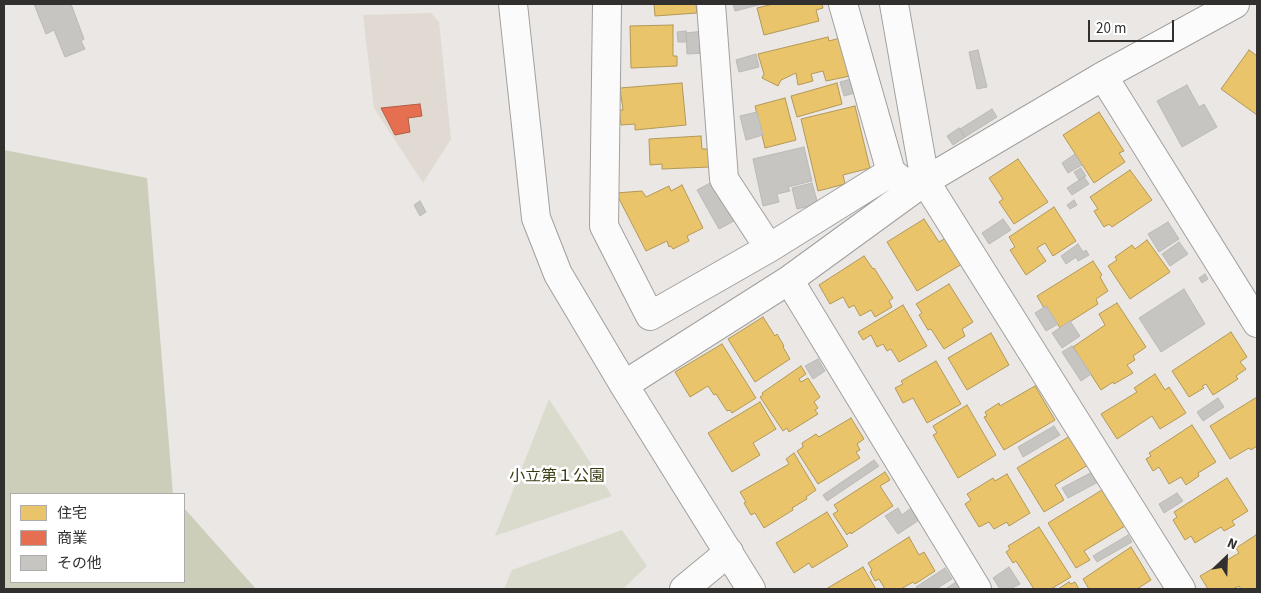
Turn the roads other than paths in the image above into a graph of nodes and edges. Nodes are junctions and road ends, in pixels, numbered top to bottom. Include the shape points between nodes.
1 (513, 4) edge
2 (607, 4) edge
3 (712, 4) edge
4 (843, 4) edge
5 (894, 4) edge
6 (1235, 4) edge
7 (1103, 76) junction
8 (891, 172) junction
9 (919, 185) junction
10 (769, 248) junction
11 (789, 280) junction
12 (1257, 323) edge
13 (624, 385) junction
14 (729, 552) junction
15 (684, 589) edge
16 (751, 589) edge
17 (977, 589) edge
18 (1182, 589) edge

1 - 13 street via 536,218 558,274
2 - 10 street via 604,226 650,316
3 - 10 street via 724,179
4 - 8 street
5 - 9 street
6 - 7 street
7 - 9 street
7 - 12 street
8 - 9 street
8 - 10 street
9 - 11 street
9 - 18 street
11 - 13 street
11 - 17 street
13 - 14 street
14 - 15 street
14 - 16 street

